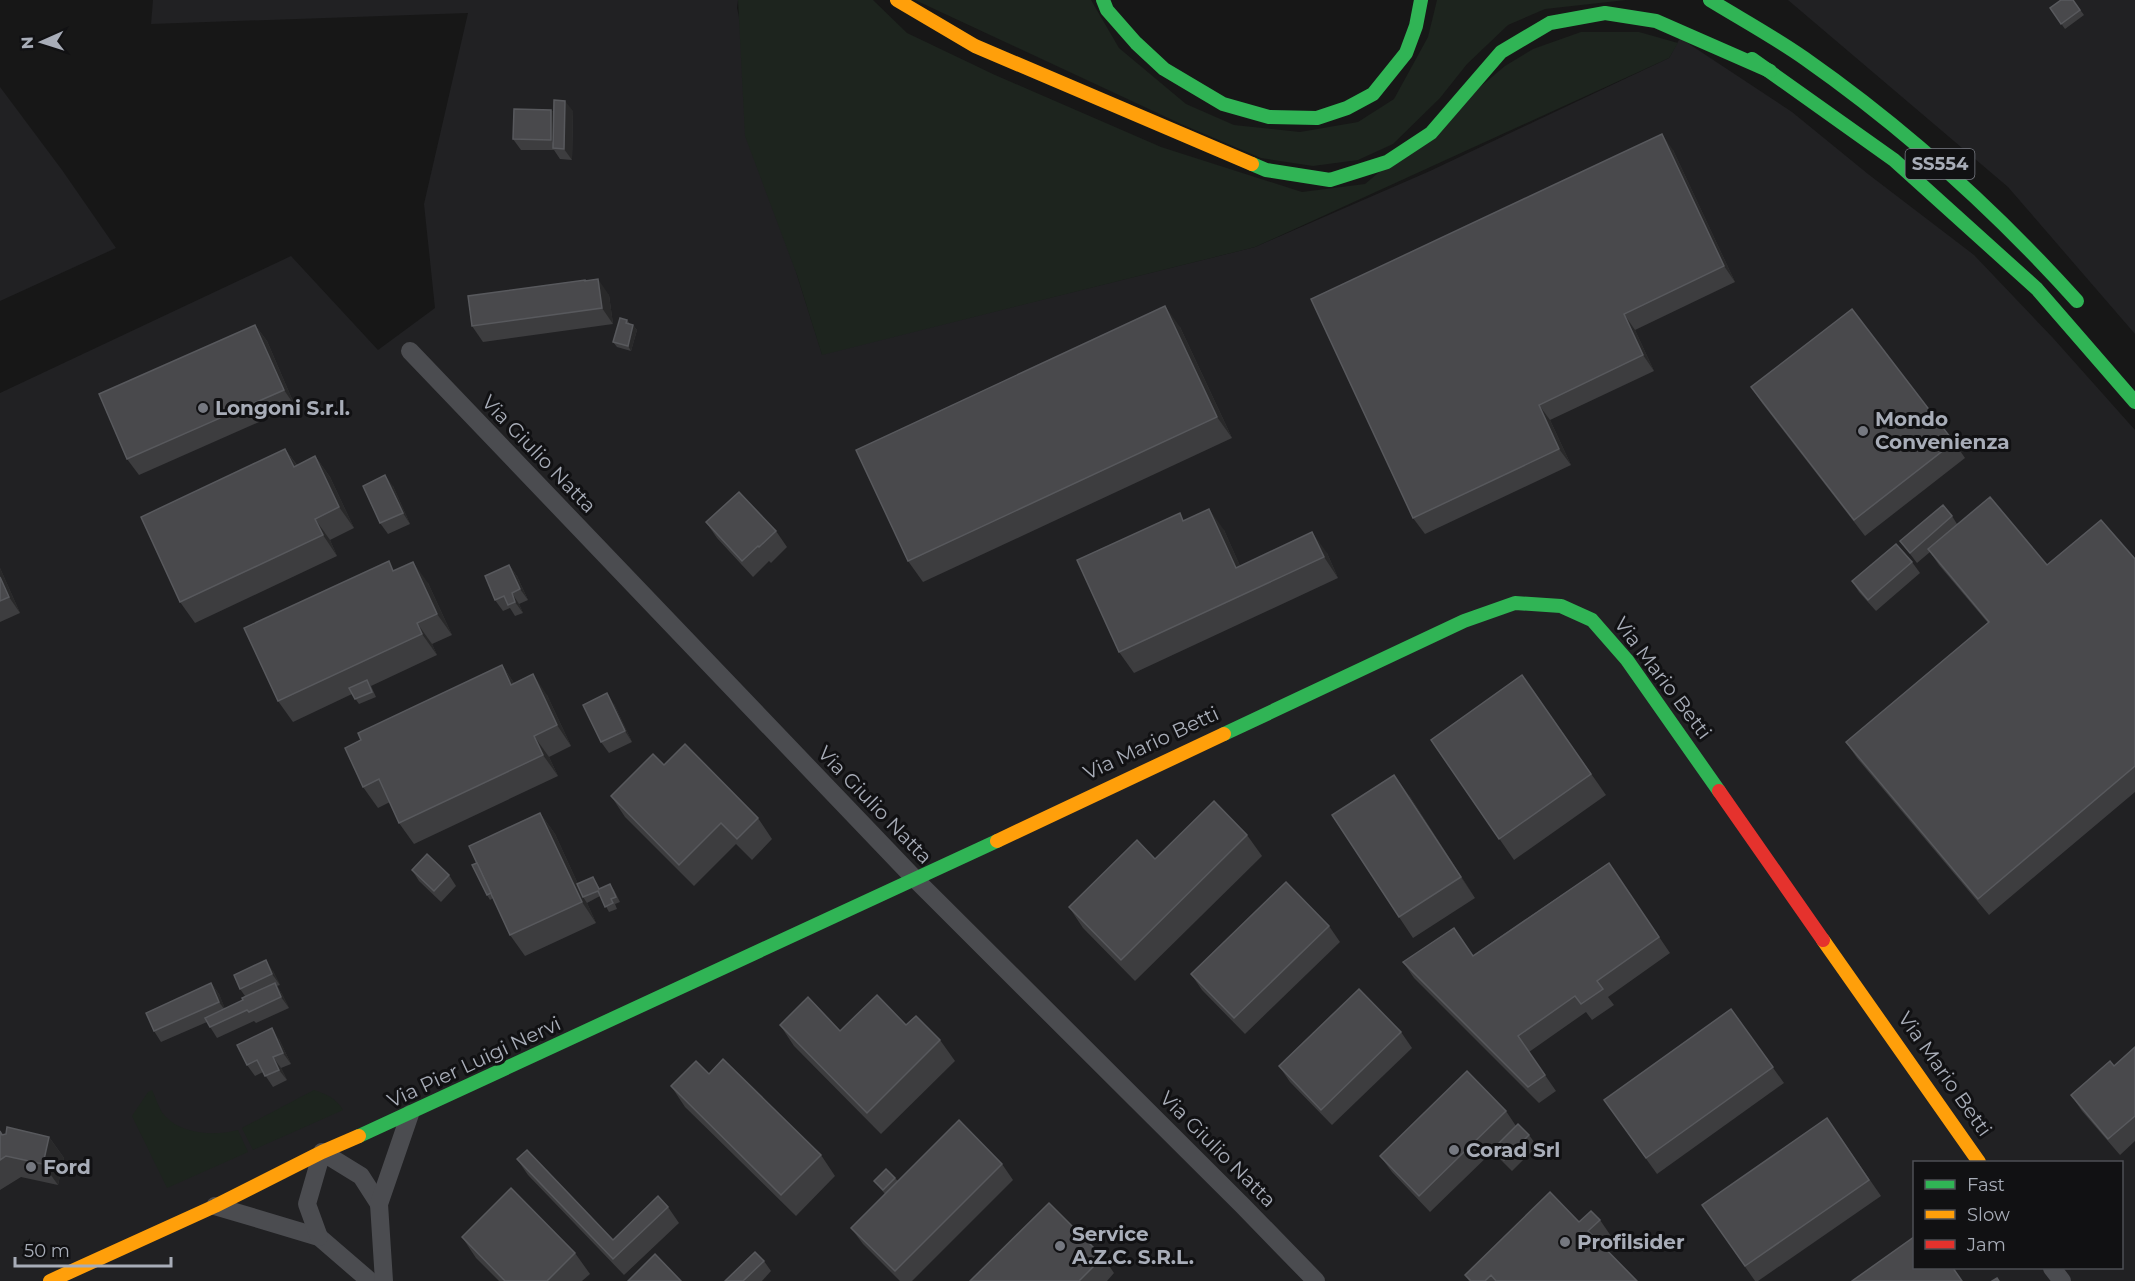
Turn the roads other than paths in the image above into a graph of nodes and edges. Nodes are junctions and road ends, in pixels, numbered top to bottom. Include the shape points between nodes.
1 (897, 0) edge
2 (1103, 0) edge
3 (1422, 0) edge
4 (1710, 0) edge
5 (1694, 24) dead end
6 (1770, 71) junction
7 (2082, 308) dead end
8 (410, 351) dead end
9 (2135, 402) edge
10 (915, 879) junction
11 (410, 1114) junction
12 (322, 1152) junction
13 (1978, 1161) edge
14 (379, 1204) junction
15 (215, 1206) junction
16 (320, 1238) junction
17 (50, 1281) edge
18 (370, 1281) edge
19 (384, 1281) edge
20 (1316, 1281) edge

1 - 6 main road via 975,46 1266,170 1330,180 1387,162 1431,133 1501,52 1550,23 1605,13 1656,21
2 - 3 main road via 1121,27 1164,69 1222,104 1269,117 1317,118 1347,108 1373,93 1406,53
4 - 7 main road, SS554 via 1812,63 1909,137 1990,208
5 - 6 main road, SS554
6 - 9 main road, SS554 via 1894,160 2037,289
8 - 10 street, Via Giulio Natta
10 - 11 main road, Via Pier Luigi Nervi
10 - 13 main road, Via Mario Betti via 1464,621 1515,603 1561,606 1592,620 1627,660
10 - 20 street, Via Giulio Natta
11 - 12 main road, Via Pier Luigi Nervi
11 - 14 street
12 - 14 street via 362,1176
12 - 15 main road, Via Pier Luigi Nervi
12 - 16 street via 307,1204
14 - 19 street
15 - 16 street
15 - 17 main road, Via Pier Luigi Nervi
16 - 18 street

